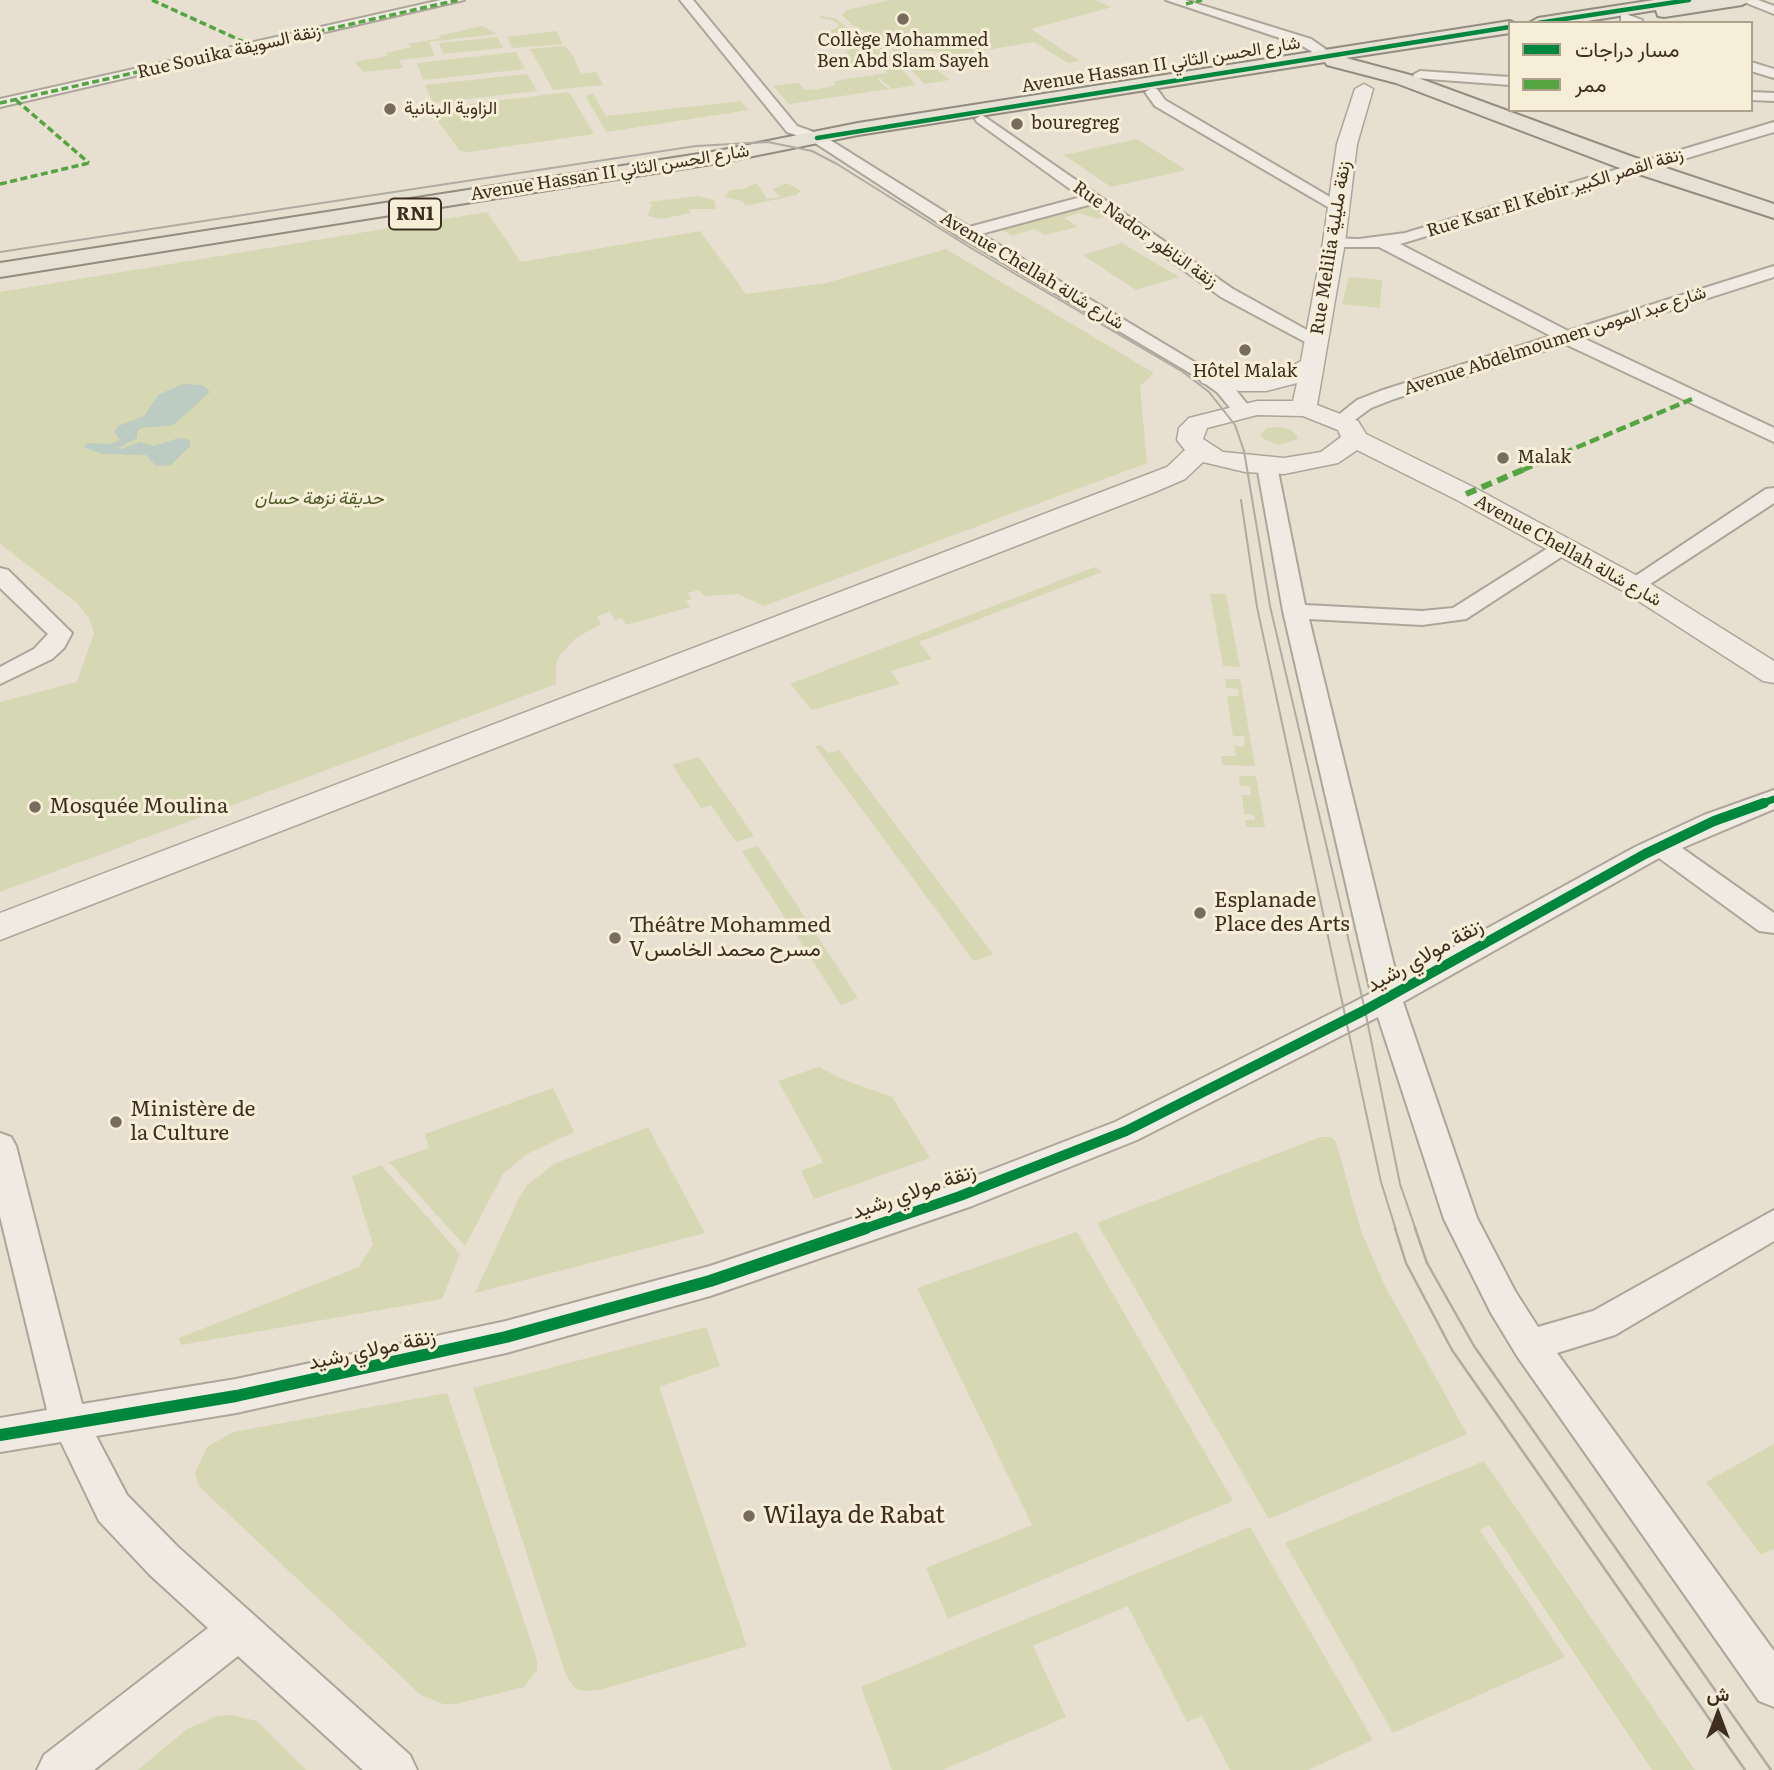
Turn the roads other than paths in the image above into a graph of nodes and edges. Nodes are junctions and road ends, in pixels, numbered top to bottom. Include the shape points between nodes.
1 (458, 0) edge
2 (686, 0) edge
3 (1172, 0) edge
4 (1689, 0) edge
5 (1744, 0) edge
6 (1774, 10) edge
7 (1551, 21) edge
8 (1631, 21) edge
9 (1508, 27) edge
10 (1508, 37) edge
11 (1416, 52) junction
12 (1334, 59) junction
13 (1753, 67) edge
14 (1774, 74) edge
15 (1417, 79) junction
16 (1508, 80) edge
17 (1357, 88) joint
18 (1393, 89) junction
19 (1152, 92) junction
20 (1753, 96) edge
21 (1774, 97) edge
22 (0, 103) edge
23 (982, 119) junction
24 (1774, 127) edge
25 (824, 142) junction
26 (1634, 169) junction
27 (1093, 199) junction
28 (1339, 207) junction
29 (1774, 211) edge
30 (1774, 219) edge
31 (966, 233) junction
32 (1334, 242) junction
33 (1385, 243) junction
34 (0, 270) edge
35 (1774, 271) edge
36 (0, 280) edge
37 (1565, 337) junction
38 (1315, 351) junction
39 (1211, 378) junction
40 (1242, 410) junction
41 (1304, 410) junction
42 (1348, 430) junction
43 (1774, 436) edge
44 (1200, 451) junction
45 (1267, 466) junction
46 (1774, 494) edge
47 (1564, 548) junction
48 (0, 575) edge
49 (1633, 585) junction
50 (1295, 611) junction
51 (1774, 674) edge
52 (0, 677) edge
53 (1774, 799) edge
54 (1661, 847) junction
55 (1769, 924) dead end
56 (0, 927) edge
57 (1387, 998) junction
58 (0, 1146) edge
59 (1774, 1224) edge
60 (1530, 1345) junction
61 (70, 1424) junction
62 (0, 1435) edge
63 (241, 1628) junction
64 (1774, 1686) edge
65 (59, 1770) edge
66 (395, 1770) edge

1 - 22 street, Rue Souika زنقة السويقة
2 - 25 street, Avenue Chellah شارع شالة via 788,126
3 - 12 street via 1306,42
4 - 7 main road
5 - 6 street
5 - 8 main road
9 - 12 main road, Avenue Hassan II شارع الحسن الثاني / RN1
10 - 11 main road, Avenue Hassan II شارع الحسن الثاني / RN1
11 - 12 main road, Avenue Hassan II شارع الحسن الثاني / RN1
11 - 15 main road
12 - 15 main road
12 - 19 main road, Avenue Hassan II شارع الحسن الثاني / RN1 via 1305,73
12 - 25 main road, Avenue Hassan II شارع الحسن الثاني / RN1 via 1180,78
13 - 14 street
15 - 16 street
15 - 18 main road
15 - 26 main road
17 - 18 main road
17 - 28 street, Rue Melilia زنقة مليلية
18 - 26 main road
19 - 23 main road, Avenue Hassan II شارع الحسن الثاني / RN1
19 - 28 street via 1160,103
20 - 21 street
23 - 25 main road, Avenue Hassan II شارع الحسن الثاني / RN1
23 - 27 street, Rue Nador زنقة الناظور
24 - 26 street, Rue Ksar El Kebir زنقة القصر الكبير
25 - 31 street, Avenue Chellah شارع شالة
25 - 34 main road, Avenue Hassan II شارع الحسن الثاني / RN1
25 - 36 main road, Avenue Hassan II شارع الحسن الثاني / RN1
26 - 29 main road
26 - 30 main road
26 - 33 street, Rue Ksar El Kebir زنقة القصر الكبير
27 - 31 street
27 - 38 street, Rue Nador زنقة الناظور
28 - 32 street, Rue Melilia زنقة مليلية
31 - 39 street, Avenue Chellah شارع شالة
32 - 33 street, Rue Ksar El Kebir زنقة القصر الكبير
32 - 38 street, Rue Melilia زنقة مليلية
33 - 37 street
35 - 37 street, Avenue Abdelmoumen شارع عبد المومن
37 - 42 street, Avenue Abdelmoumen شارع عبد المومن via 1364,404
37 - 43 street
38 - 39 street via 1286,379 1239,384
38 - 41 street, Rue Melilia زنقة مليلية
39 - 40 street, Avenue Chellah شارع شالة
40 - 41 street, Avenue Chellah شارع شالة
40 - 44 street, Avenue Chellah شارع شالة via 1192,428 1190,440
41 - 42 street, Avenue Chellah شارع شالة
42 - 45 street via 1340,453 1329,458
42 - 47 street, Avenue Chellah شارع شالة
44 - 45 street
44 - 56 street via 1176,473 1146,486
45 - 50 street
46 - 49 street
47 - 49 street, Avenue Chellah شارع شالة
47 - 50 street via 1458,614 1422,618
48 - 52 street via 60,633 43,654
49 - 51 street, Avenue Chellah شارع شالة
50 - 57 street
53 - 54 street, زنقة مولاي رشيد
54 - 55 street
54 - 57 street, زنقة مولاي رشيد
57 - 60 street via 1461,1219
57 - 61 street, زنقة مولاي رشيد via 1126,1130 960,1196 710,1281 387,1366
58 - 61 street
59 - 60 street via 1602,1324
60 - 64 street
61 - 62 street, زنقة مولاي رشيد
61 - 63 street via 113,1508 164,1561
63 - 65 street
63 - 66 street

